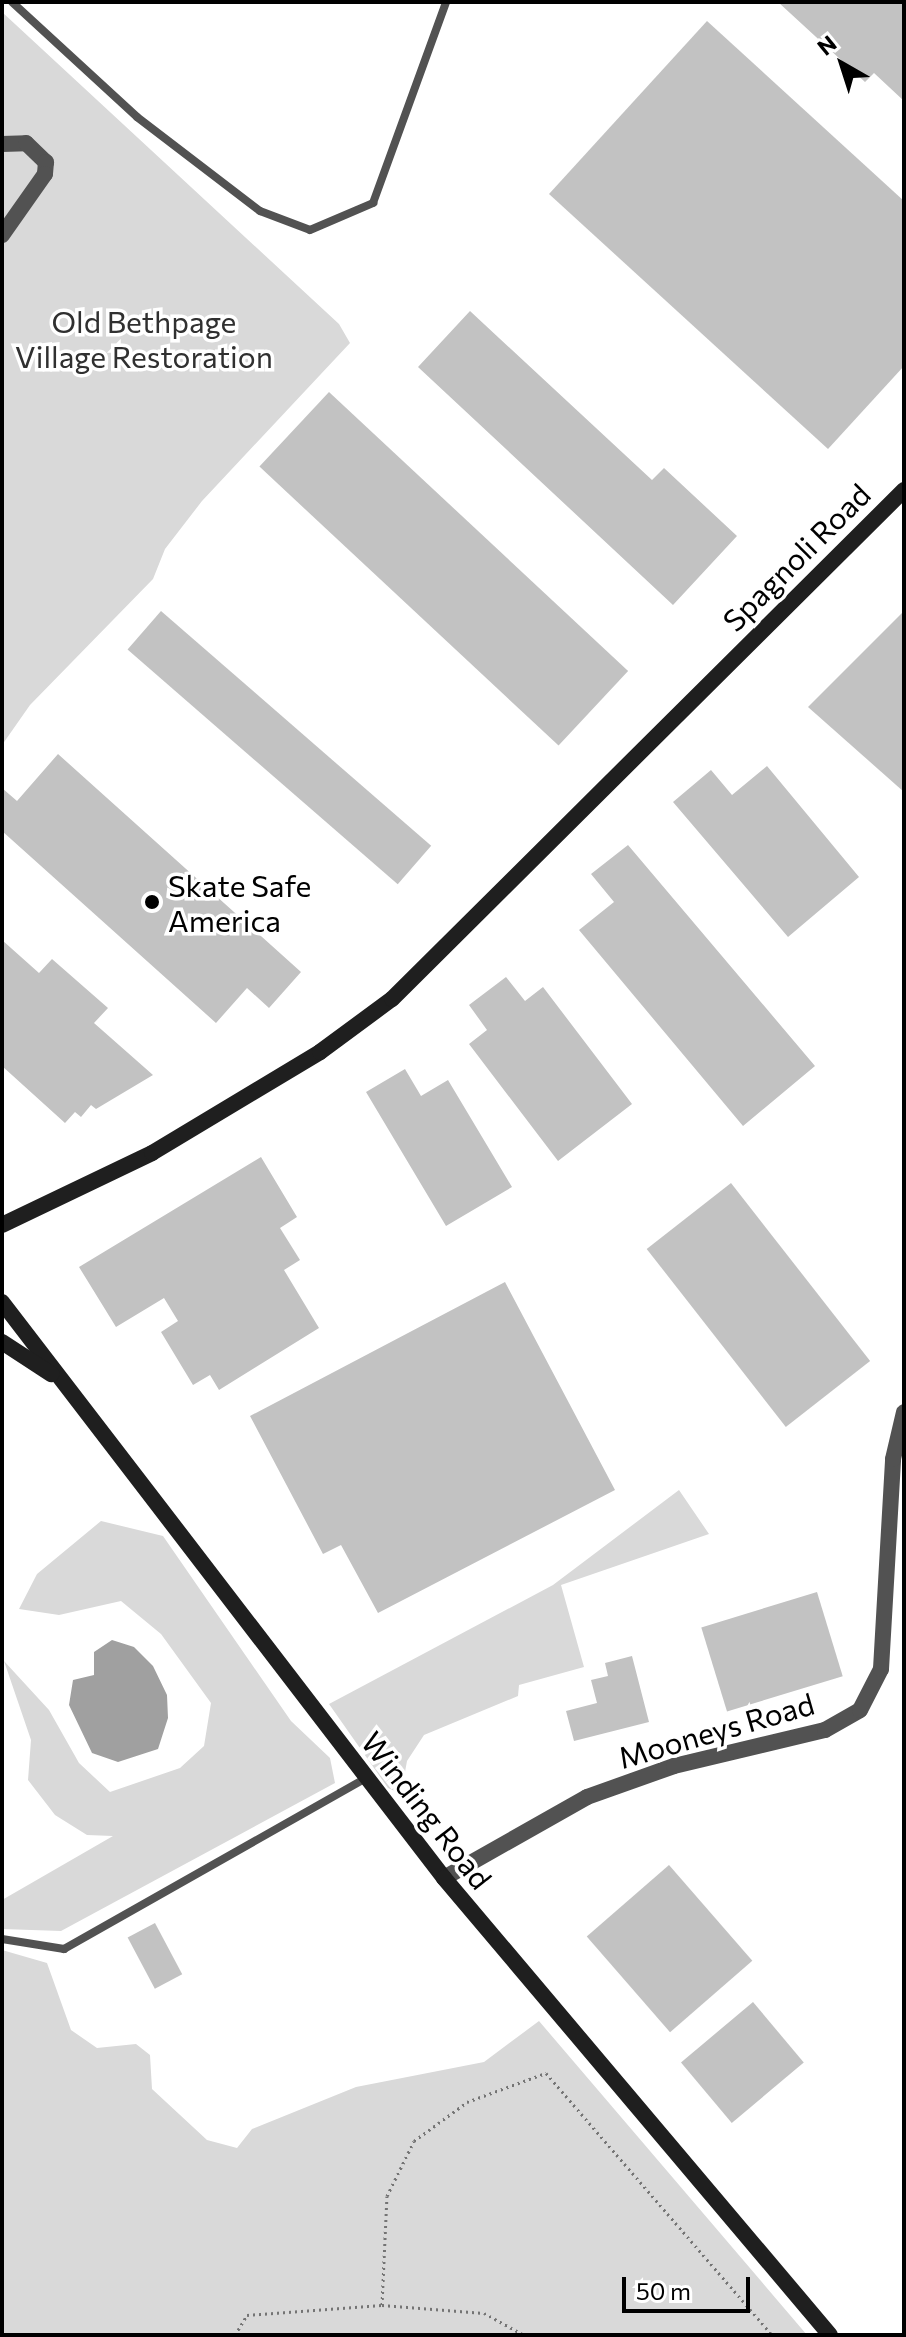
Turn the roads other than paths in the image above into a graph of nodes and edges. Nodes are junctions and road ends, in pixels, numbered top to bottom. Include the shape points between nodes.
1 (12, 2) edge
2 (446, 2) edge
3 (2, 144) edge
4 (2, 235) edge
5 (904, 490) edge
6 (2, 1225) edge
7 (2, 1302) edge
8 (2, 1342) edge
9 (63, 1382) junction
10 (904, 1412) edge
11 (366, 1778) junction
12 (444, 1878) junction
13 (2, 1939) edge
14 (830, 2335) edge

1 - 2 lane via 137,117 248,202 310,230 373,203
3 - 4 street via 26,143 46,162 45,174
5 - 6 street, Spagnoli Road via 510,882 353,1030 152,1153
7 - 9 street, Winding Road
8 - 9 street
9 - 11 street, Winding Road
10 - 12 street, Mooneys Road via 893,1459 881,1669 860,1710 825,1730 674,1766 587,1797
11 - 12 street, Winding Road
11 - 13 lane via 64,1949
12 - 14 street, Winding Road

